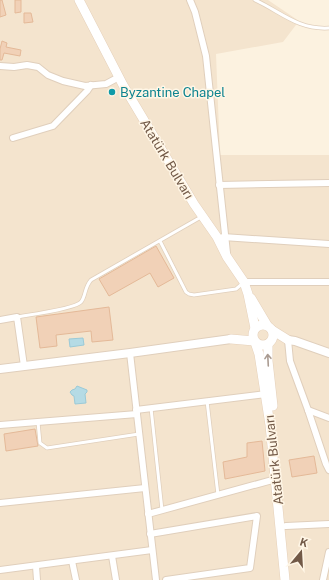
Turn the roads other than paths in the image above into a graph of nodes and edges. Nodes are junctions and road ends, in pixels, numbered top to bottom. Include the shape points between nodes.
1 (79, 0) edge
2 (190, 0) edge
3 (255, 0) edge
4 (329, 28) edge
5 (0, 66) edge
6 (119, 77) junction
7 (91, 85) junction
8 (13, 138) dead end
9 (329, 184) edge
10 (219, 185) junction
11 (202, 216) junction
12 (221, 237) junction
13 (160, 241) junction
14 (329, 244) edge
15 (244, 282) junction
16 (329, 282) edge
17 (248, 294) junction
18 (17, 317) junction
19 (0, 320) edge
20 (270, 327) junction
21 (254, 336) junction
22 (231, 339) joint
23 (288, 340) junction
24 (270, 342) junction
25 (130, 353) junction
26 (329, 353) edge
27 (24, 366) junction
28 (0, 369) edge
29 (266, 394) junction
30 (207, 401) junction
31 (151, 408) junction
32 (308, 410) junction
33 (136, 412) junction
34 (329, 418) edge
35 (38, 422) junction
36 (0, 426) edge
37 (139, 434) junction
38 (329, 470) edge
39 (276, 479) junction
40 (145, 488) junction
41 (218, 495) junction
42 (0, 503) edge
43 (162, 510) junction
44 (148, 514) junction
45 (329, 524) edge
46 (286, 526) junction
47 (150, 534) junction
48 (152, 550) junction
49 (329, 552) edge
50 (112, 556) junction
51 (72, 561) junction
52 (36, 566) junction
53 (327, 568) edge
54 (0, 570) edge
55 (37, 580) edge
56 (76, 580) edge
57 (116, 580) edge
58 (156, 580) edge
59 (166, 580) edge
60 (285, 580) edge
61 (292, 580) edge
62 (323, 580) edge

1 - 6 main road, Atatürk Bulvarı
2 - 10 street via 206,56
3 - 4 lane via 298,24
5 - 7 street via 38,67 63,81
6 - 7 street via 106,84
6 - 11 main road, Atatürk Bulvarı
7 - 8 street via 54,126
9 - 10 street
10 - 12 street
11 - 12 main road, Atatürk Bulvarı
11 - 13 lane
12 - 14 street
12 - 15 main road, Atatürk Bulvarı via 227,257
13 - 15 lane via 189,294 236,289
13 - 18 lane via 92,280 79,304
15 - 16 street
15 - 17 main road, Atatürk Bulvarı
17 - 20 main road, Atatürk Bulvarı
17 - 21 main road, Atatürk Bulvarı
18 - 19 street
18 - 27 street
20 - 21 main road via 262,324
20 - 23 main road
20 - 24 main road via 274,336
21 - 22 main road
21 - 24 main road via 261,345
21 - 29 main road, Atatürk Bulvarı
22 - 25 street
23 - 24 main road
23 - 26 street
23 - 32 street via 290,361
46 -> 24 main road, Atatürk Bulvarı via 268,360
25 - 27 street
25 - 33 street
27 - 28 street
29 - 30 street
29 - 39 main road, Atatürk Bulvarı
30 - 31 street
30 - 41 lane
31 - 33 street
31 - 43 lane
32 - 34 street
32 - 38 street
33 - 35 street
33 - 37 street
35 - 36 street
35 - 37 lane via 40,443 47,448
37 - 40 street
39 - 41 street
39 - 60 main road, Atatürk Bulvarı
40 - 42 street
40 - 44 street
41 - 43 street
43 - 44 street
44 - 47 street
45 - 46 street
46 - 61 main road, Atatürk Bulvarı
47 - 48 street
47 - 59 street via 257,516 250,568
48 - 50 street
48 - 58 street
49 - 53 street
50 - 51 street
50 - 57 street
51 - 52 street
51 - 56 street
52 - 54 street
52 - 55 street
53 - 62 street

